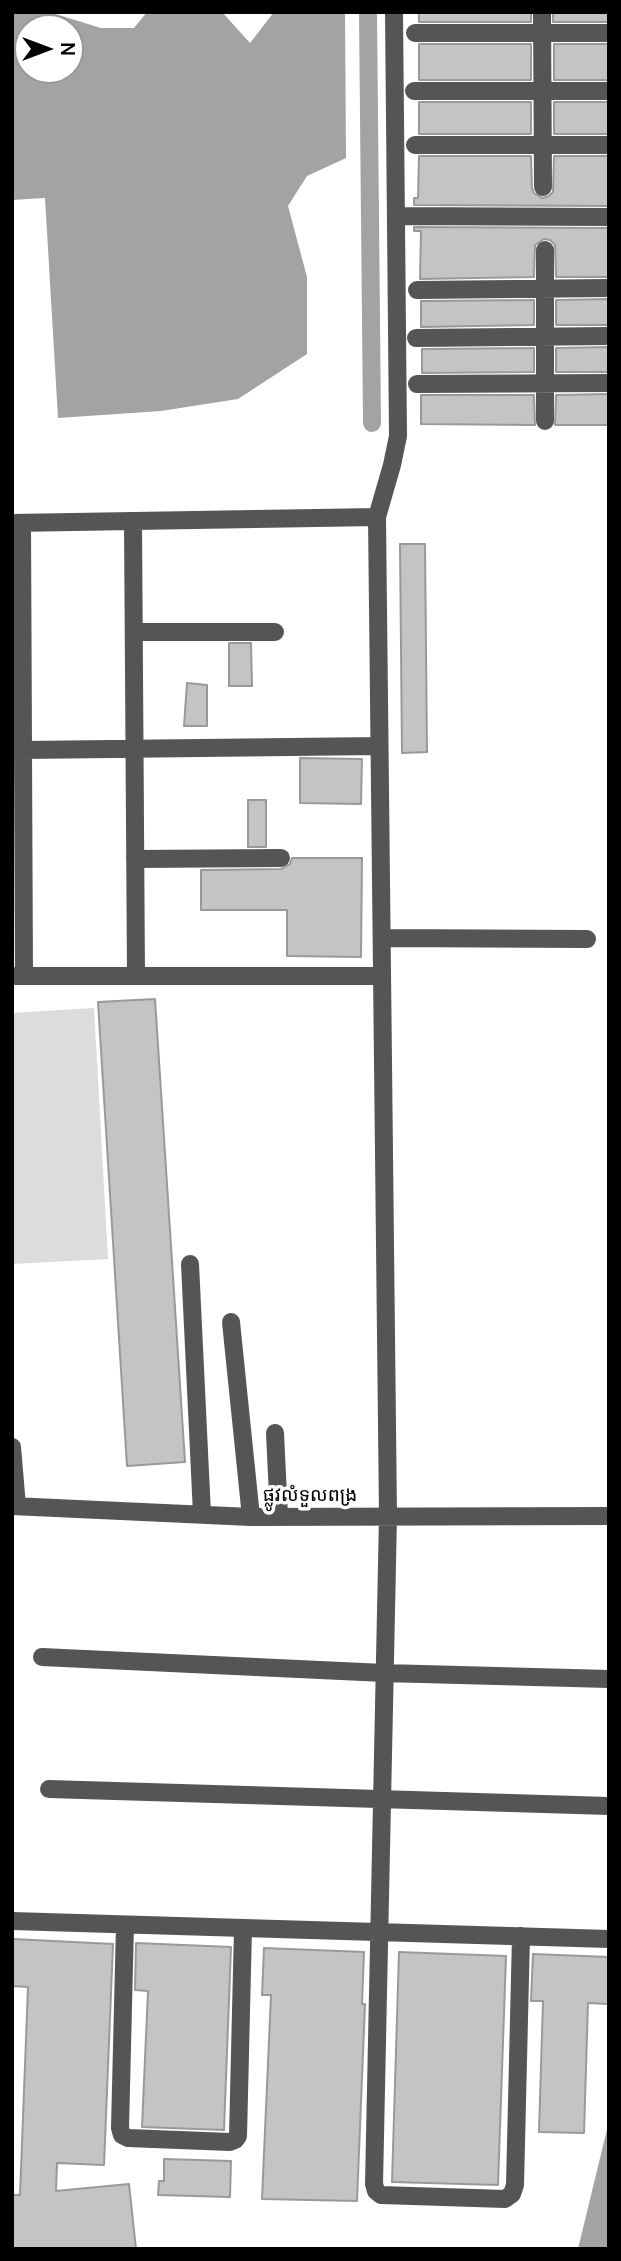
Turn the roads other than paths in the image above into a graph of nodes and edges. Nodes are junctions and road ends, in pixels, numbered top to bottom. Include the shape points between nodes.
1 (394, 12) edge
2 (542, 12) edge
3 (415, 33) dead end
4 (542, 33) junction
5 (609, 33) edge
6 (414, 91) dead end
7 (542, 91) junction
8 (609, 92) edge
9 (415, 145) dead end
10 (543, 145) junction
11 (609, 145) edge
12 (543, 187) dead end
13 (396, 216) junction
14 (609, 217) edge
15 (545, 250) dead end
16 (609, 288) edge
17 (545, 289) junction
18 (417, 290) dead end
19 (545, 336) junction
20 (609, 336) edge
21 (416, 338) dead end
22 (545, 383) junction
23 (609, 383) edge
24 (417, 384) dead end
25 (545, 421) dead end
26 (377, 517) junction
27 (133, 521) junction
28 (17, 523) edge
29 (134, 632) junction
30 (275, 632) dead end
31 (17, 662) edge
32 (379, 746) junction
33 (134, 749) junction
34 (23, 750) junction
35 (18, 836) edge
36 (281, 858) dead end
37 (135, 859) junction
38 (382, 938) junction
39 (587, 939) dead end
40 (18, 976) edge
41 (136, 976) junction
42 (382, 976) junction
43 (190, 1264) dead end
44 (231, 1322) dead end
45 (275, 1433) dead end
46 (12, 1447) edge
47 (15, 1506) edge
48 (202, 1514) junction
49 (388, 1516) junction
50 (609, 1516) edge
51 (251, 1517) junction
52 (279, 1517) junction
53 (42, 1657) dead end
54 (384, 1673) junction
55 (609, 1679) edge
56 (49, 1788) dead end
57 (381, 1798) junction
58 (609, 1805) edge
59 (12, 1921) edge
60 (125, 1924) junction
61 (243, 1929) junction
62 (378, 1932) junction
63 (521, 1936) junction
64 (609, 1938) edge

1 - 13 street
2 - 4 street
3 - 4 street
4 - 5 street
4 - 7 street
6 - 7 street
7 - 8 street
7 - 10 street
9 - 10 street
10 - 11 street
10 - 12 street
13 - 14 street
13 - 26 street via 398,436
15 - 17 street
16 - 17 street
17 - 18 street
17 - 19 street
19 - 20 street
19 - 21 street
19 - 22 street
22 - 23 street
22 - 24 street
22 - 25 street
26 - 27 street
26 - 32 street
27 - 28 street
27 - 29 street
28 - 31 street
29 - 30 street
29 - 33 street
31 - 34 street
32 - 33 street
32 - 38 street
33 - 34 street
33 - 37 street
34 - 35 street
35 - 40 street
36 - 37 street
37 - 41 street
38 - 39 street
38 - 42 street
40 - 41 street
41 - 42 street
42 - 49 street
43 - 48 street
44 - 51 street
45 - 52 street
46 - 47 street
47 - 48 street, ផ្លូវលំទួលពង្រ
48 - 51 street, ផ្លូវលំទួលពង្រ
49 - 50 street, ផ្លូវលំទួលពង្រ
49 - 52 street, ផ្លូវលំទួលពង្រ
49 - 54 street
51 - 52 street, ផ្លូវលំទួលពង្រ
53 - 54 street
54 - 55 street
54 - 57 street
56 - 57 street
57 - 58 street
57 - 62 street
59 - 60 street
60 - 61 street
60 - 61 street via 120,2128 128,2138 235,2140
61 - 62 street
62 - 63 street
62 - 63 street via 376,2191 381,2195 505,2199 515,2185
63 - 64 street

